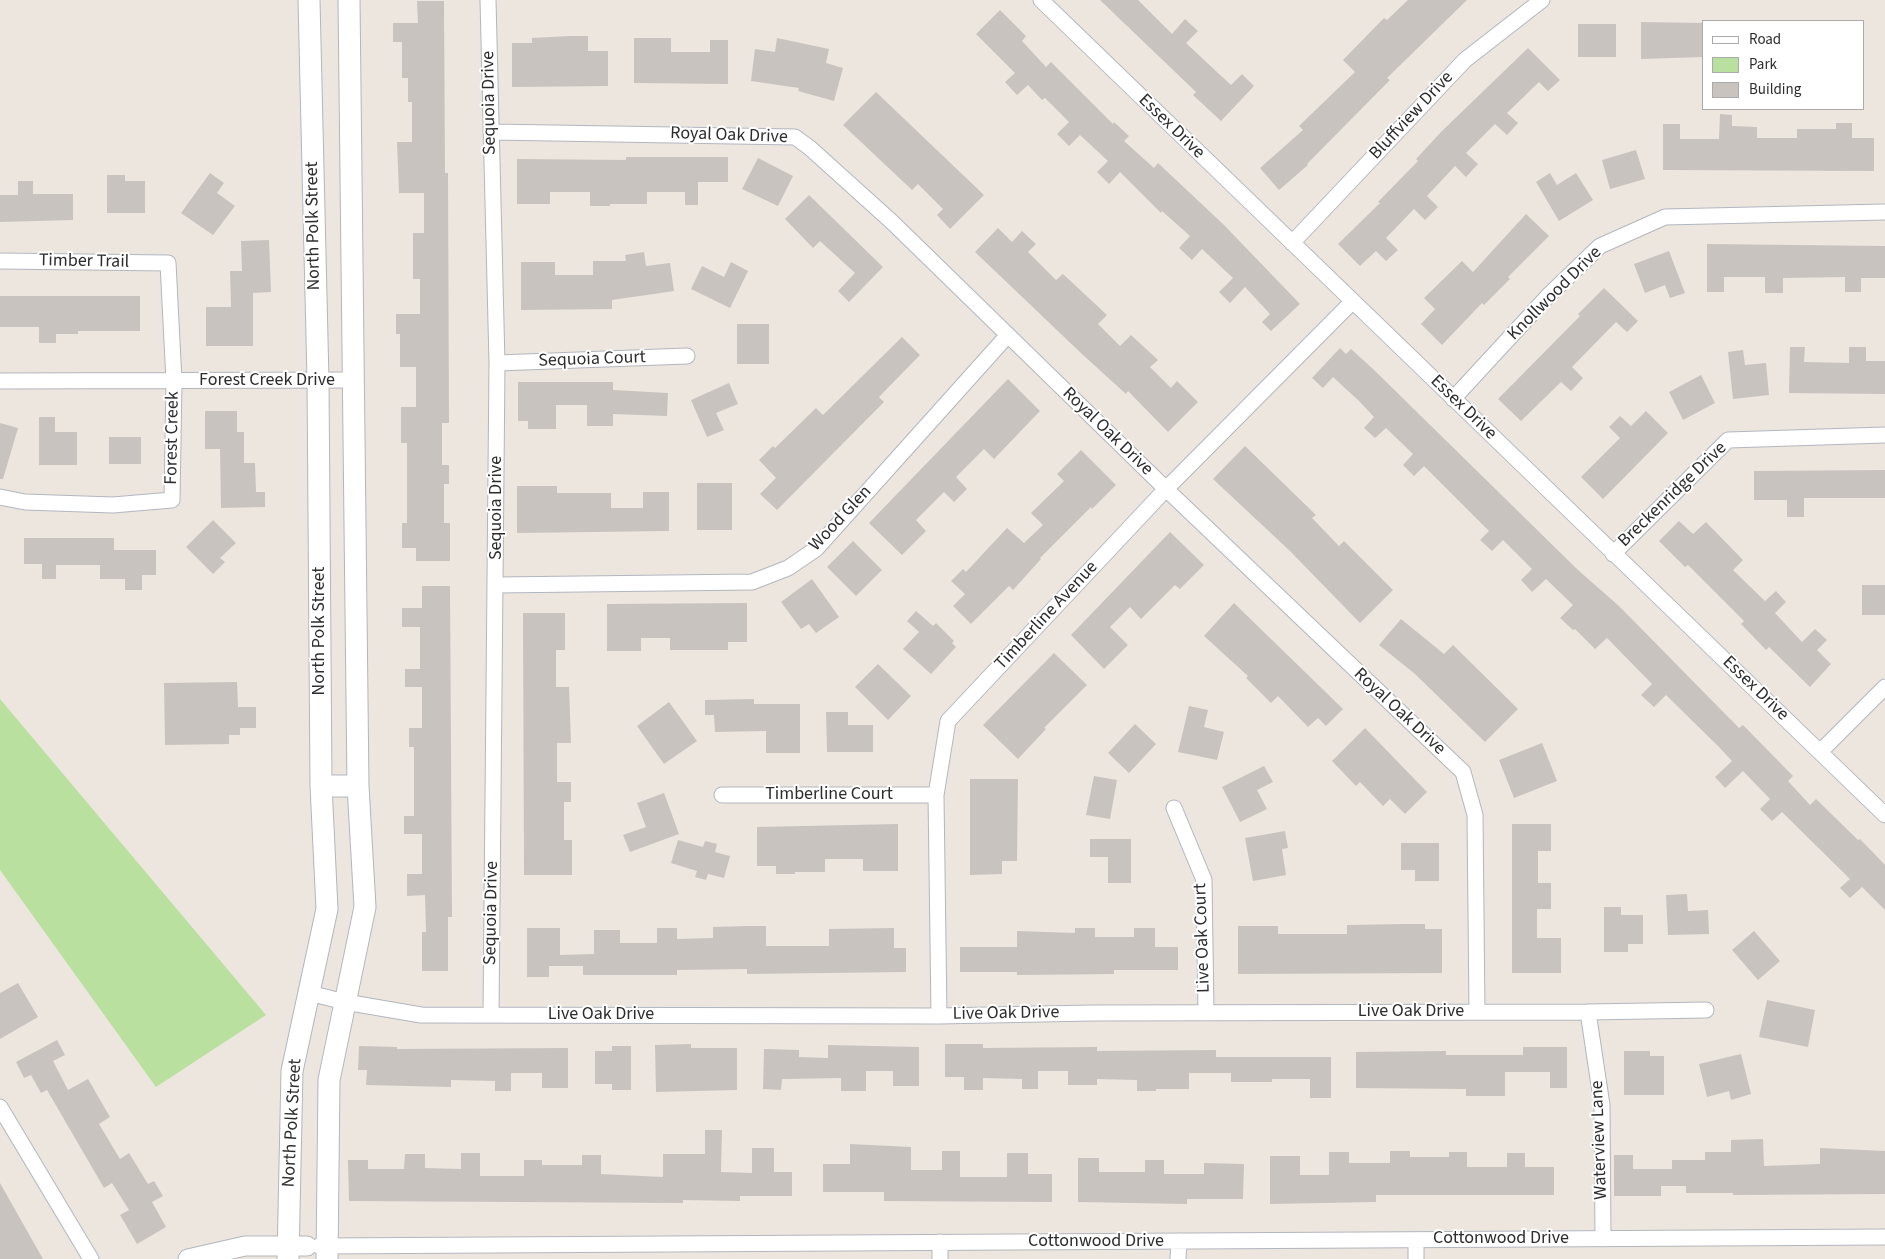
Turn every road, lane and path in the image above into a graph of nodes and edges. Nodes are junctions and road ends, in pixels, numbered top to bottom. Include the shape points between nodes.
1 (309, 0) edge
2 (349, 0) edge
3 (488, 0) edge
4 (1042, 0) edge
5 (1542, 0) edge
6 (491, 132) junction
7 (1885, 212) edge
8 (1292, 243) junction
9 (0, 262) edge
10 (168, 263) joint
11 (1353, 301) junction
12 (1007, 336) junction
13 (687, 356) dead end
14 (497, 363) junction
15 (318, 380) junction
16 (355, 380) junction
17 (0, 381) edge
18 (174, 381) junction
19 (1453, 399) junction
20 (1885, 435) edge
21 (1166, 489) junction
22 (0, 497) edge
23 (1613, 554) junction
24 (496, 585) junction
25 (1885, 686) edge
26 (1820, 752) junction
27 (321, 786) junction
28 (358, 786) junction
29 (722, 795) dead end
30 (936, 796) junction
31 (1174, 808) dead end
32 (1885, 815) edge
33 (309, 993) junction
34 (345, 1002) junction
35 (1706, 1010) dead end
36 (1477, 1012) junction
37 (1588, 1012) junction
38 (1206, 1013) junction
39 (491, 1015) junction
40 (939, 1016) junction
41 (2, 1115) edge
42 (1885, 1237) edge
43 (1603, 1239) junction
44 (1416, 1240) junction
45 (1179, 1241) junction
46 (940, 1242) junction
47 (307, 1251) edge
48 (645, 1252) edge
49 (91, 1259) edge
50 (188, 1259) edge
51 (940, 1259) edge
52 (1178, 1259) edge
53 (1416, 1259) edge

1 - 15 main road, North Polk Street
2 - 16 main road, North Polk Street
3 - 6 street, Sequoia Drive
4 - 8 street, Essex Drive
5 - 8 street, Bluffview Drive via 1465,60
6 - 12 street, Royal Oak Drive via 795,137 892,222
6 - 14 street, Sequoia Drive
7 - 19 street, Knollwood Drive via 1665,217 1600,246 1548,296
8 - 11 street, Essex Drive
9 - 10 street, Timber Trail
10 - 18 street, Forest Creek
11 - 19 street, Essex Drive
11 - 21 street, Timberline Avenue
12 - 21 street, Royal Oak Drive
12 - 24 street, Wood Glen via 816,549 788,568 752,582
13 - 14 street, Sequoia Court
14 - 24 street, Sequoia Drive
15 - 16 street, Forest Creek Drive
15 - 18 street, Forest Creek Drive
15 - 27 main road, North Polk Street
16 - 28 main road, North Polk Street
17 - 18 street, Forest Creek Drive
18 - 22 street, Forest Creek via 172,500 113,505 24,502
19 - 23 street, Essex Drive
20 - 23 street, Breckenridge Drive via 1728,440
21 - 30 street, Timberline Avenue via 948,722
21 - 36 street, Royal Oak Drive via 1463,772 1475,815
23 - 26 street, Essex Drive
24 - 39 street, Sequoia Drive
25 - 26 street
26 - 32 street, Essex Drive
27 - 28 main road
27 - 33 main road, North Polk Street via 327,909
28 - 34 main road, North Polk Street via 364,908
29 - 30 street, Timberline Court
30 - 40 street, Timberline Avenue
31 - 38 street, Live Oak Court via 1204,880
33 - 34 street, Live Oak Drive
33 - 47 main road, North Polk Street via 292,1071
34 - 39 street, Live Oak Drive via 421,1015
34 - 47 main road, North Polk Street via 329,1080
35 - 37 street, Live Oak Drive
36 - 37 street, Live Oak Drive
36 - 38 street, Live Oak Drive
37 - 43 street, Waterview Lane via 1602,1105
38 - 40 street, Live Oak Drive
39 - 40 street, Live Oak Drive
41 - 49 street
42 - 43 street, Cottonwood Drive
43 - 44 street, Cottonwood Drive
44 - 45 street, Cottonwood Drive
44 - 53 street
45 - 46 street, Cottonwood Drive
45 - 52 street
46 - 48 street, Cottonwood Drive
46 - 51 street
47 - 48 street, Cottonwood Drive
47 - 50 street via 245,1246

